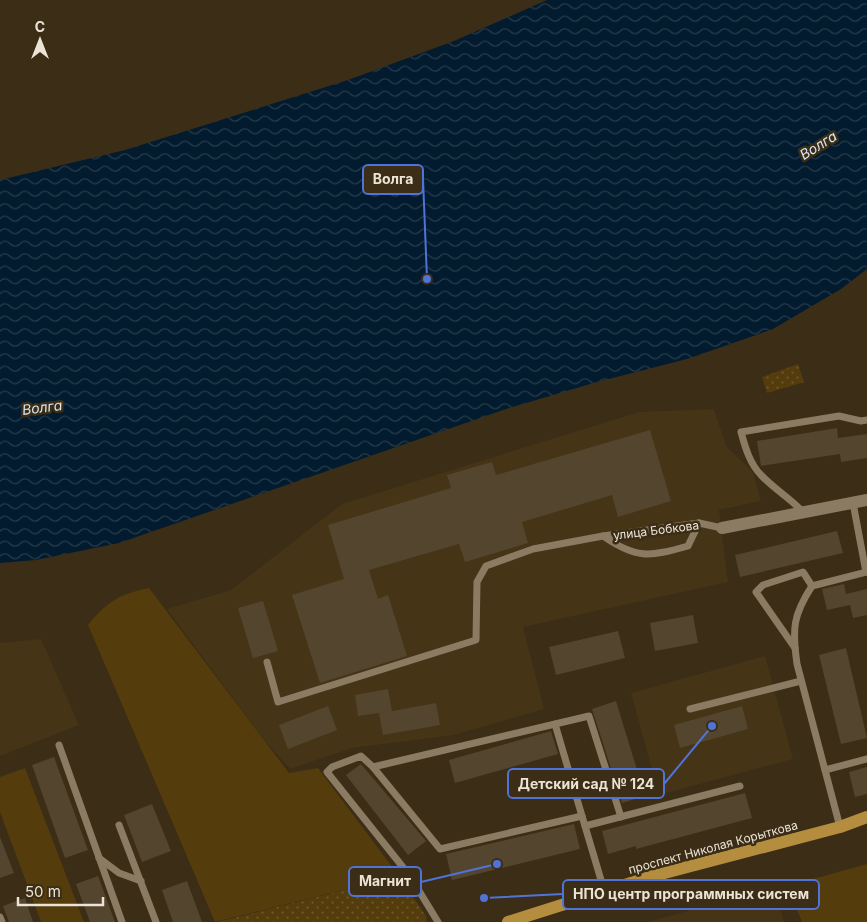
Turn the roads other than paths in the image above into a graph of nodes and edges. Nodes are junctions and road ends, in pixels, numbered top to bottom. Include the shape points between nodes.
1 (867, 420) edge
2 (867, 500) edge
3 (853, 502) junction
4 (803, 512) junction
5 (699, 523) junction
6 (722, 528) joint
7 (602, 536) junction
8 (867, 572) edge
9 (812, 586) junction
10 (795, 648) junction
11 (267, 662) dead end
12 (801, 681) junction
13 (690, 709) dead end
14 (555, 724) junction
15 (58, 745) dead end
16 (867, 759) edge
17 (373, 767) junction
18 (825, 770) junction
19 (740, 786) dead end
20 (582, 816) junction
21 (621, 817) junction
22 (867, 817) edge
23 (119, 825) dead end
24 (585, 826) junction
25 (867, 826) edge
26 (840, 827) junction
27 (99, 858) junction
28 (141, 881) junction
29 (604, 890) junction
30 (0, 917) edge
31 (2, 922) edge
32 (122, 922) edge
33 (156, 922) edge
34 (438, 922) edge
35 (508, 922) edge

1 - 4 lane via 839,416 741,432 746,452 761,475 791,498
2 - 3 street, улица Бобкова
3 - 4 street, улица Бобкова
3 - 8 lane
4 - 6 street, улица Бобкова
5 - 6 lane, улица Бобкова
5 - 7 lane, улица Бобкова
5 - 7 lane via 688,546 652,554 624,551
7 - 11 lane, улица Бобкова via 533,549 486,566 476,582 476,640 278,702
8 - 9 lane
9 - 10 lane via 799,606
9 - 10 lane via 803,572 763,585 756,592
10 - 12 lane
12 - 13 lane
12 - 18 lane
14 - 17 lane
14 - 20 lane
14 - 21 lane via 589,716
15 - 27 lane
16 - 18 lane
17 - 20 lane via 440,849
17 - 34 lane via 361,756 327,772 410,876
18 - 26 lane
19 - 21 lane
20 - 24 lane
21 - 24 lane
22 - 26 main road, проспект Николая Корыткова
23 - 28 lane
24 - 29 lane
25 - 26 main road, проспект Николая Корыткова
26 - 29 main road, проспект Николая Корыткова
27 - 28 lane via 119,873
27 - 32 lane
28 - 33 lane
29 - 35 main road, проспект Николая Корыткова
30 - 31 lane

